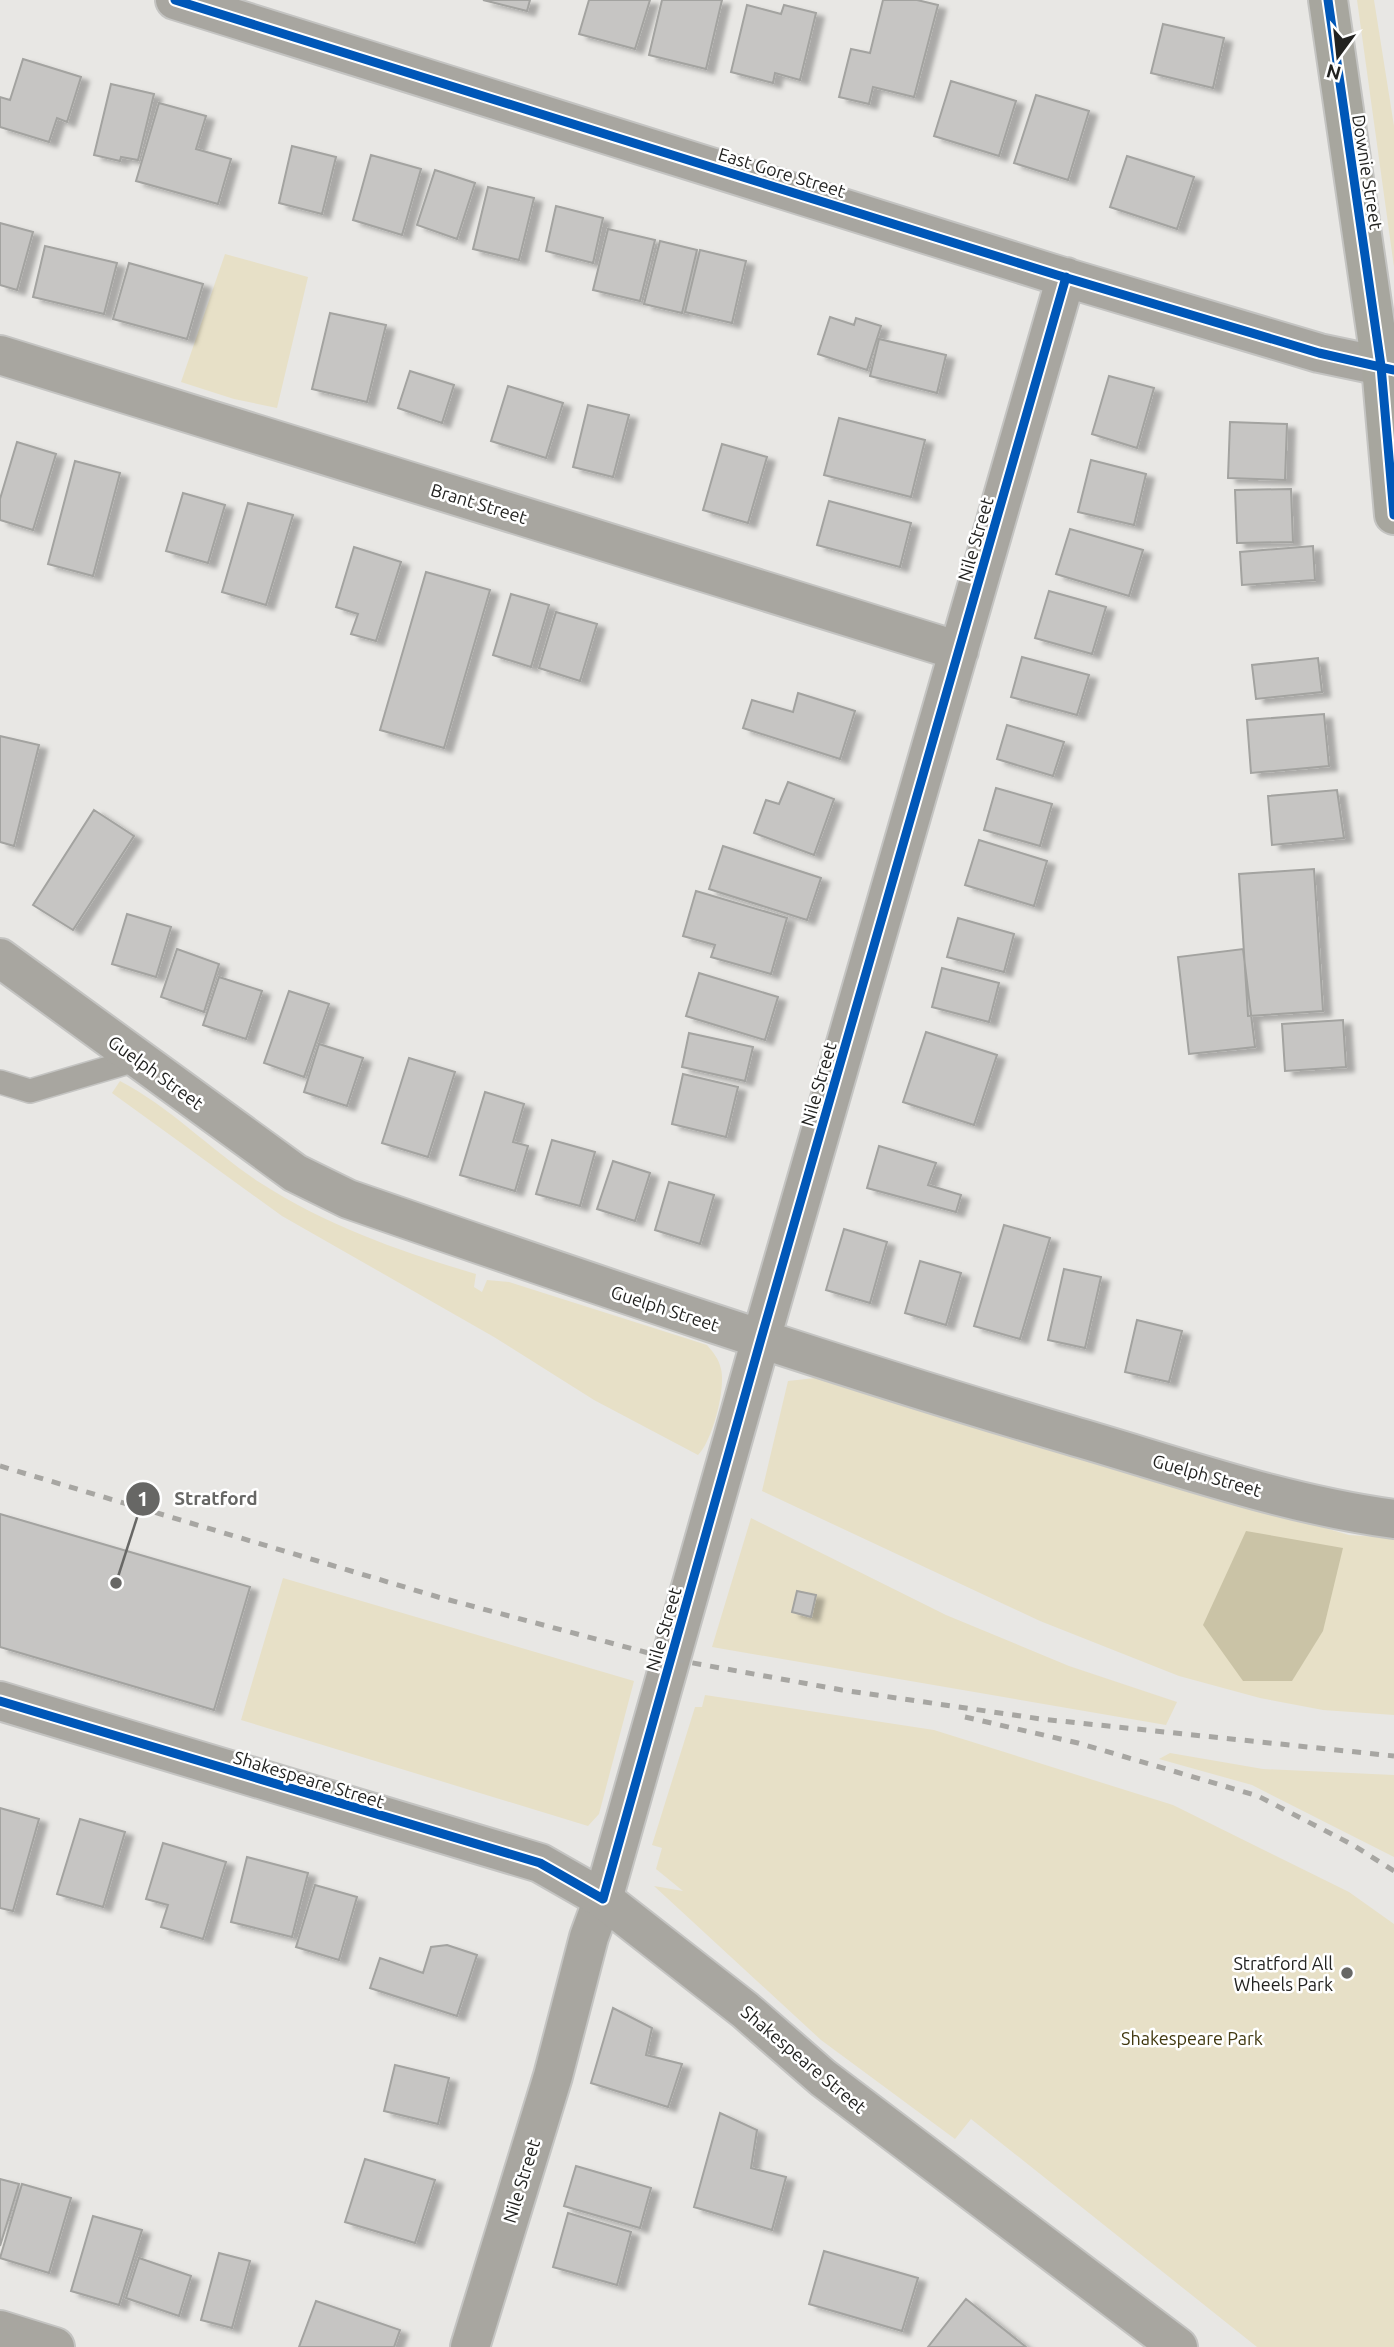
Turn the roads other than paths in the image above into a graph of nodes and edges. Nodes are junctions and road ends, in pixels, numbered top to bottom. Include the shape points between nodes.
1 (175, 0) edge
2 (1328, 0) edge
3 (1066, 278) junction
4 (0, 355) edge
5 (1388, 368) edge
6 (1394, 515) edge
7 (959, 651) junction
8 (0, 958) edge
9 (139, 1059) junction
10 (0, 1082) edge
11 (761, 1339) junction
12 (1394, 1519) edge
13 (0, 1701) edge
14 (603, 1899) junction
15 (0, 2330) edge
16 (55, 2347) edge
17 (470, 2347) edge
18 (1178, 2347) edge

1 - 3 street, East Gore Street
2 - 5 main road, Downie Street
3 - 5 street, East Gore Street via 1319,353
3 - 7 street, Nile Street
4 - 7 street, Brant Street
5 - 6 main road, Downie Street
7 - 11 street, Nile Street
8 - 9 street, Guelph Street
9 - 10 lane via 30,1091
9 - 11 street, Guelph Street via 295,1173 348,1199
11 - 12 street, Guelph Street via 869,1376 1266,1493
11 - 14 street, Nile Street
13 - 14 street, Shakespeare Street via 540,1863
14 - 17 street, Nile Street
14 - 18 street, Shakespeare Street via 745,2010 823,2078
15 - 16 street

